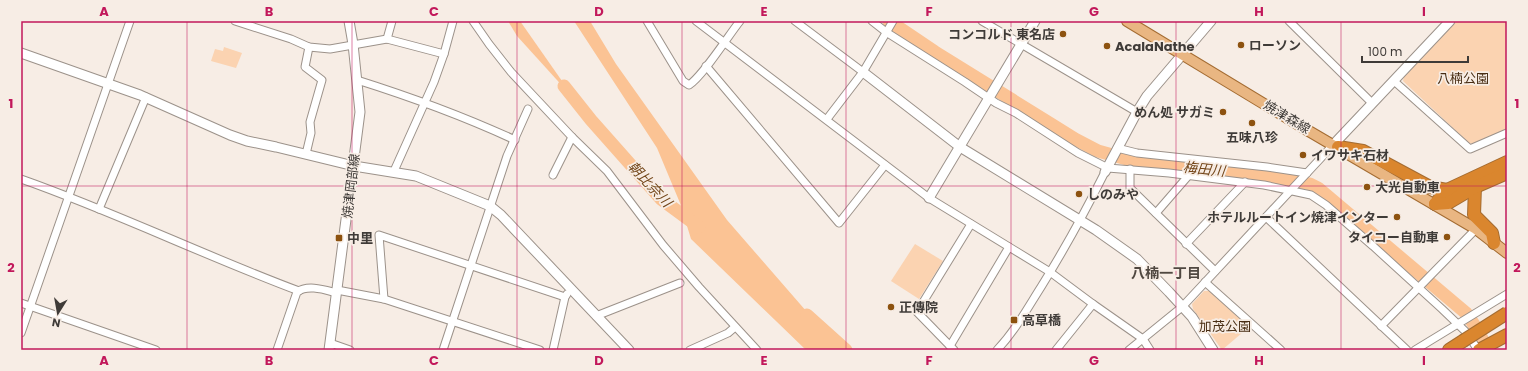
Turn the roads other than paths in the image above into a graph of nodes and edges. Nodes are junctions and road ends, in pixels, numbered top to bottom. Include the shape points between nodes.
1 (130, 21) edge
2 (235, 21) edge
3 (349, 21) edge
4 (392, 21) edge
5 (453, 21) edge
6 (473, 21) edge
7 (647, 21) edge
8 (696, 21) edge
9 (740, 21) edge
10 (795, 21) edge
11 (872, 21) edge
12 (893, 21) edge
13 (982, 21) edge
14 (1035, 21) edge
15 (1127, 21) edge
16 (1211, 21) edge
17 (1289, 21) edge
18 (1450, 21) edge
19 (887, 31) junction
20 (388, 39) junction
21 (724, 42) junction
22 (353, 44) junction
23 (1021, 45) junction
24 (309, 47) junction
25 (21, 53) edge
26 (444, 54) junction
27 (1183, 54) junction
28 (706, 66) junction
29 (863, 72) junction
30 (357, 80) junction
31 (1394, 81) junction
32 (108, 83) junction
33 (146, 97) junction
34 (990, 98) junction
35 (426, 102) junction
36 (1372, 103) junction
37 (528, 109) dead end
38 (1136, 112) junction
39 (827, 119) junction
40 (1507, 133) edge
41 (572, 137) junction
42 (515, 140) junction
43 (1335, 146) junction
44 (960, 147) junction
45 (1117, 149) junction
46 (306, 154) junction
47 (1507, 162) edge
48 (885, 165) junction
49 (354, 166) junction
50 (1107, 168) junction
51 (1130, 169) junction
52 (394, 171) junction
53 (1507, 173) edge
54 (1307, 174) junction
55 (553, 175) dead end
56 (1189, 175) junction
57 (21, 179) edge
58 (1245, 182) junction
59 (1474, 187) junction
60 (1292, 190) junction
61 (1447, 190) junction
62 (70, 196) junction
63 (929, 198) junction
64 (1435, 204) junction
65 (490, 206) junction
66 (99, 209) junction
67 (1156, 213) junction
68 (1266, 217) junction
69 (1081, 220) junction
70 (971, 224) junction
71 (1476, 228) junction
72 (1494, 243) junction
73 (1186, 244) junction
74 (1009, 247) junction
75 (1507, 253) edge
76 (471, 266) junction
77 (1215, 271) junction
78 (1050, 272) junction
79 (1205, 282) junction
80 (680, 283) dead end
81 (1420, 286) junction
82 (571, 289) junction
83 (299, 291) junction
84 (337, 291) junction
85 (1507, 294) edge
86 (565, 297) junction
87 (384, 299) junction
88 (21, 303) edge
89 (1093, 304) junction
90 (30, 306) junction
91 (1182, 306) junction
92 (1507, 313) edge
93 (596, 316) junction
94 (452, 322) junction
95 (1459, 324) junction
96 (1381, 326) junction
97 (735, 327) junction
98 (21, 333) edge
99 (1502, 337) edge
100 (1143, 339) junction
101 (330, 347) edge
102 (952, 348) edge
103 (156, 350) edge
104 (277, 350) edge
105 (350, 350) edge
106 (443, 350) edge
107 (540, 350) edge
108 (553, 350) edge
109 (629, 350) edge
110 (690, 350) edge
111 (757, 350) edge
112 (997, 350) edge
113 (1056, 350) edge
114 (1129, 350) edge
115 (1150, 350) edge
116 (1213, 350) edge
117 (1281, 350) edge
118 (1407, 350) edge
119 (1415, 350) edge
120 (1448, 350) edge
121 (1478, 350) edge

1 - 32 street
2 - 24 street
3 - 22 street, 焼津岡部線
4 - 20 street
5 - 26 street
6 - 41 street via 511,72
7 - 28 street via 683,81 689,85 694,82
8 - 21 street
9 - 21 street
10 - 29 street
11 - 19 street
12 - 19 street
13 - 23 street
14 - 23 street
15 - 27 main road, 焼津森線
16 - 27 street
17 - 36 street
18 - 31 street
19 - 29 street
19 - 34 street
20 - 22 street
20 - 26 street
21 - 28 street
21 - 39 street
22 - 24 street via 330,49
22 - 30 street, 焼津岡部線
23 - 34 street
23 - 38 street
24 - 46 street via 305,67 322,80 310,122 311,133
25 - 32 street
26 - 35 street
27 - 38 street
27 - 43 main road, 焼津森線
28 - 48 street via 839,223
29 - 39 street
29 - 44 street
30 - 35 street
30 - 49 street, 焼津岡部線 via 360,112
31 - 36 street
31 - 40 street via 1470,149
32 - 33 street
32 - 62 street
33 - 46 street via 247,142
33 - 66 street
34 - 44 street
34 - 50 street via 1078,153
35 - 42 street
35 - 52 street
36 - 43 street
37 - 42 street
38 - 45 street
39 - 48 street
41 - 55 street
41 - 97 street via 607,171 663,245
42 - 65 street
43 - 54 street
43 - 61 highway via 1363,151 1430,187
43 - 64 main road, 焼津森線
44 - 63 street
44 - 69 street
45 - 50 street
45 - 54 street via 1267,166
46 - 49 street
47 - 61 highway
48 - 63 street
49 - 52 street
49 - 84 street, 焼津岡部線
50 - 51 street
50 - 69 street
51 - 56 street
51 - 67 street via 1130,188
52 - 65 street via 416,176
53 - 59 highway
54 - 60 street
56 - 58 street
56 - 67 street
57 - 62 street
58 - 60 street
58 - 73 street
59 - 64 highway via 1448,203
59 - 72 highway via 1474,215 1492,233
60 - 68 street
60 - 81 street via 1311,196 1326,205
61 - 64 highway
62 - 66 street
62 - 90 street
63 - 70 street
64 - 71 main road, 焼津森線
65 - 76 street
65 - 82 street
66 - 83 street via 246,272
67 - 73 street
68 - 77 street
68 - 96 street
69 - 78 street
69 - 91 street via 1137,258
70 - 74 street
70 - 102 street via 917,312
71 - 72 main road, 焼津森線
71 - 81 street
72 - 75 main road, 焼津森線
73 - 77 street
74 - 78 street
74 - 102 street
76 - 86 street
76 - 87 street via 379,235
76 - 94 street
77 - 79 street
78 - 89 street
78 - 112 street via 1013,333
79 - 91 street
79 - 117 street
80 - 93 street
81 - 95 street
81 - 96 street
82 - 86 street
82 - 93 street
83 - 84 street via 312,288
83 - 104 street
84 - 87 street
84 - 101 street, 焼津岡部線
85 - 95 street
86 - 108 street
87 - 94 street
88 - 90 street
89 - 100 street
89 - 113 street
90 - 98 street
90 - 103 street
91 - 100 street
91 - 116 street
92 - 120 highway, bridge
93 - 109 street
94 - 106 street
94 - 107 street
95 - 119 street
95 - 121 street
96 - 118 street
97 - 110 street via 728,333
97 - 111 street
99 - 121 highway
100 - 114 street
100 - 115 street
101 - 105 street

